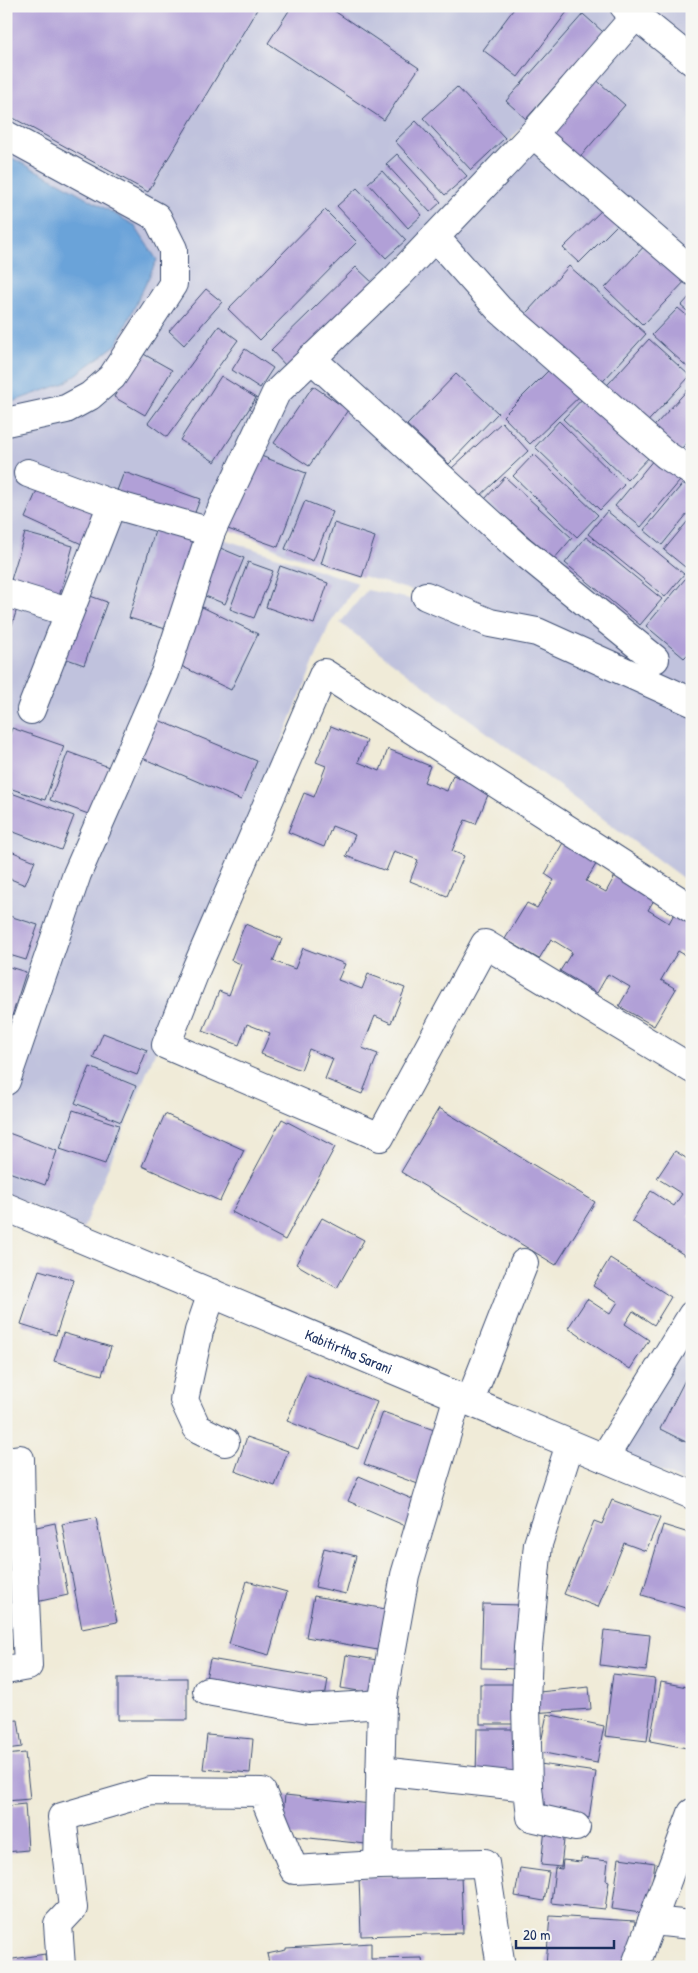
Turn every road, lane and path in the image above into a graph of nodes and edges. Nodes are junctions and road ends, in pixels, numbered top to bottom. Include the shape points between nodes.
1 (630, 11) edge
2 (692, 61) edge
3 (533, 134) junction
4 (6, 135) edge
5 (435, 237) junction
6 (692, 271) edge
7 (311, 358) junction
8 (6, 422) edge
9 (692, 472) edge
10 (28, 473) dead end
11 (112, 504) junction
12 (211, 532) junction
13 (6, 593) edge
14 (426, 596) dead end
15 (68, 612) junction
16 (655, 659) dead end
17 (692, 702) edge
18 (31, 710) dead end
19 (692, 909) edge
20 (692, 1069) edge
21 (6, 1081) edge
22 (6, 1207) edge
23 (524, 1263) dead end
24 (212, 1293) junction
25 (692, 1314) edge
26 (464, 1399) junction
27 (225, 1442) dead end
28 (570, 1444) junction
29 (604, 1458) junction
30 (6, 1461) edge
31 (692, 1496) edge
32 (6, 1670) edge
33 (207, 1691) dead end
34 (382, 1704) junction
35 (380, 1771) junction
36 (528, 1787) junction
37 (692, 1813) edge
38 (576, 1827) dead end
39 (378, 1865) junction
40 (652, 1921) junction
41 (692, 1925) edge
42 (61, 1967) edge
43 (501, 1967) edge
44 (635, 1967) edge

1 - 2 street
1 - 3 street
3 - 5 street
3 - 6 street
4 - 8 street via 157,217 173,249 173,284 112,376 90,396 66,409
5 - 7 street
5 - 9 street via 499,310 666,455
7 - 12 street via 276,393
7 - 16 street via 516,546
10 - 11 street
11 - 12 street
11 - 15 street
12 - 21 street via 165,673 77,874
13 - 15 street
14 - 17 street via 490,623 537,632
15 - 18 street
19 - 20 street via 324,673 166,1045 380,1137 485,944
22 - 24 street, Kabitirtha Sarani
23 - 26 street
24 - 26 street, Kabitirtha Sarani
24 - 27 street via 199,1331 184,1400 197,1428
25 - 29 street
26 - 28 street, Kabitirtha Sarani
26 - 34 street via 405,1575
28 - 29 street, Kabitirtha Sarani
28 - 36 street via 538,1544 528,1648
29 - 31 street, Kabitirtha Sarani
30 - 32 street via 20,1459 28,1666
33 - 34 street via 309,1709
34 - 35 street
35 - 36 street
35 - 39 street
36 - 38 street via 531,1817
37 - 40 street
39 - 42 street via 294,1870 262,1792 151,1791 62,1817 73,1908 58,1924
39 - 43 street via 485,1863
40 - 41 street
40 - 44 street

